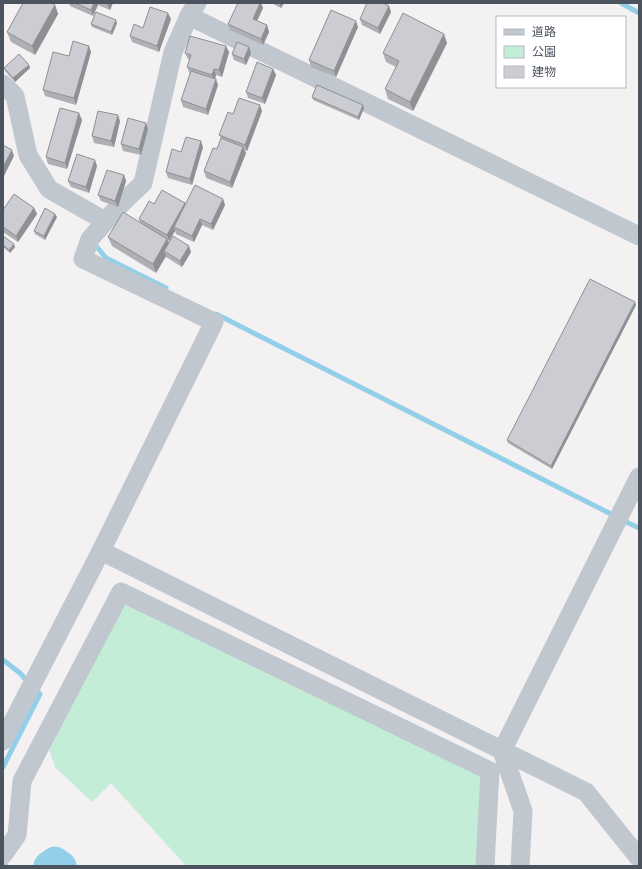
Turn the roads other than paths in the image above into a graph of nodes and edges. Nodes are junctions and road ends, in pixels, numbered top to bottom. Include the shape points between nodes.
1 (193, 10) edge
2 (3, 84) edge
3 (105, 221) junction
4 (639, 236) edge
5 (639, 477) edge
6 (102, 551) junction
7 (3, 741) edge
8 (502, 751) junction
9 (3, 855) edge
10 (639, 858) edge
11 (486, 866) edge
12 (520, 866) edge

1 - 3 street via 173,52 143,183
1 - 4 street
2 - 3 street via 15,96 28,155 49,189
3 - 6 street via 90,239 83,258 214,322
5 - 8 street
6 - 7 street
6 - 8 street
8 - 10 street via 586,792
8 - 12 street via 523,810
9 - 11 street via 17,835 22,782 121,592 490,771

